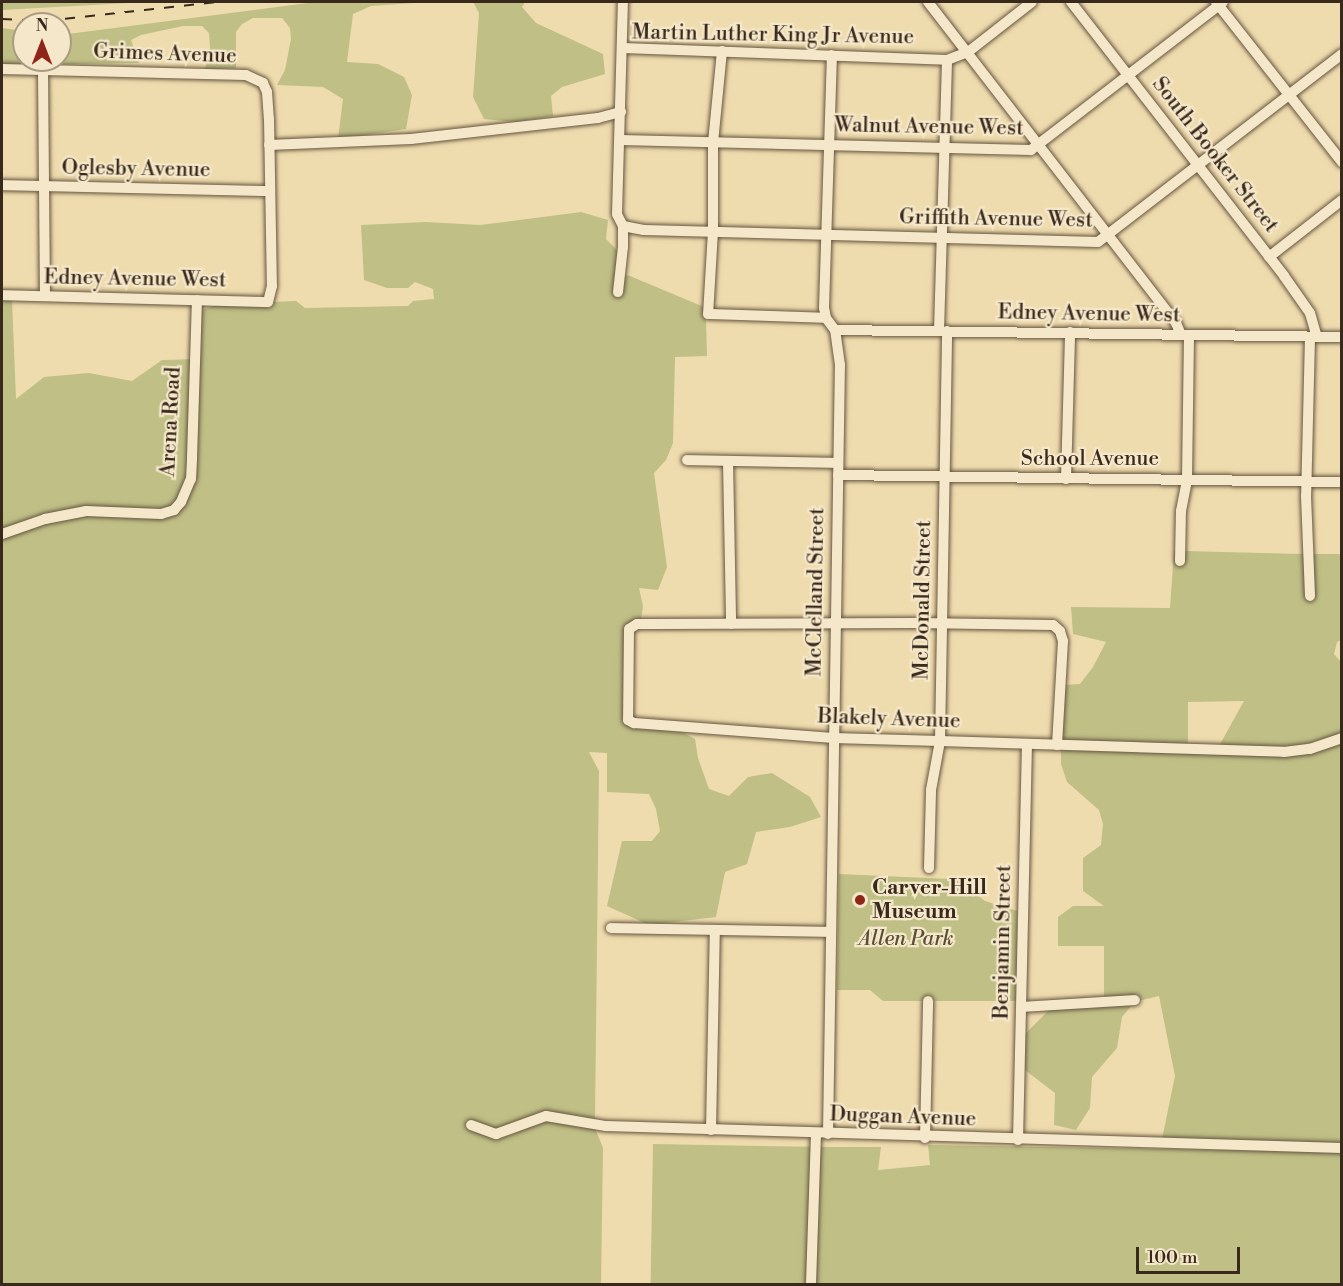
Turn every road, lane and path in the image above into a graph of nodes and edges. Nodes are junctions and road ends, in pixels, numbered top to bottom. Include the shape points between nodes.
1 (623, 2) edge
2 (928, 2) edge
3 (1032, 2) edge
4 (1071, 2) edge
5 (1219, 3) edge
6 (623, 48) junction
7 (722, 51) junction
8 (968, 52) junction
9 (1341, 54) edge
10 (832, 55) junction
11 (946, 60) junction
12 (72, 71) edge
13 (43, 72) edge
14 (1129, 75) junction
15 (1289, 95) junction
16 (621, 112) junction
17 (620, 140) junction
18 (713, 142) junction
19 (269, 145) junction
20 (1038, 145) junction
21 (828, 146) junction
22 (944, 148) junction
23 (1341, 162) edge
24 (1198, 165) junction
25 (2, 185) edge
26 (44, 186) junction
27 (269, 191) junction
28 (1341, 200) edge
29 (623, 226) junction
30 (713, 231) junction
31 (826, 234) junction
32 (1108, 234) junction
33 (941, 239) junction
34 (1269, 256) junction
35 (618, 292) dead end
36 (2, 295) edge
37 (45, 296) junction
38 (197, 300) junction
39 (268, 302) joint
40 (826, 318) junction
41 (835, 330) junction
42 (943, 331) junction
43 (1070, 333) junction
44 (1185, 335) junction
45 (1314, 337) junction
46 (1341, 337) edge
47 (687, 460) dead end
48 (728, 461) junction
49 (838, 463) junction
50 (838, 475) junction
51 (946, 477) junction
52 (1066, 479) junction
53 (1187, 479) junction
54 (1308, 482) junction
55 (1341, 482) edge
56 (2, 534) edge
57 (1180, 561) dead end
58 (1310, 596) dead end
59 (835, 622) junction
60 (942, 623) junction
61 (731, 624) junction
62 (833, 738) junction
63 (1341, 738) edge
64 (940, 741) junction
65 (1027, 744) junction
66 (1057, 745) junction
67 (929, 868) dead end
68 (611, 928) dead end
69 (715, 930) junction
70 (831, 932) junction
71 (1135, 1000) dead end
72 (928, 1002) dead end
73 (1022, 1007) junction
74 (471, 1125) dead end
75 (711, 1130) junction
76 (822, 1134) junction
77 (925, 1138) junction
78 (1018, 1140) junction
79 (1341, 1148) edge
80 (811, 1284) edge

1 - 6 street
2 - 8 street
3 - 8 street, Martin Luther King Jr Avenue
4 - 14 street, South Booker Street
5 - 14 street, Walnut Avenue West
5 - 15 street
6 - 7 street, Martin Luther King Jr Avenue
6 - 16 street, Martin Luther King Jr Avenue
7 - 10 street, Martin Luther King Jr Avenue
7 - 18 street
8 - 11 street, Martin Luther King Jr Avenue
8 - 20 street
9 - 15 street, Griffith Avenue West
10 - 11 street, Martin Luther King Jr Avenue
10 - 21 street
11 - 22 street, McDonald Street
12 - 19 street, Grimes Avenue via 255,78 263,82 267,92
13 - 26 street
14 - 20 street, Walnut Avenue West
14 - 24 street, South Booker Street
15 - 23 street
15 - 24 street, Griffith Avenue West
16 - 17 street, Martin Luther King Jr Avenue
16 - 19 street via 598,118 411,139
17 - 18 street, Walnut Avenue West
17 - 29 street, Martin Luther King Jr Avenue via 617,214
18 - 21 street, Walnut Avenue West
18 - 30 street
19 - 27 street, Grimes Avenue
20 - 22 street, Walnut Avenue West via 1022,151
20 - 32 street
21 - 22 street, Walnut Avenue West
21 - 31 street
22 - 33 street, McDonald Street
24 - 32 street, Griffith Avenue West
24 - 34 street, South Booker Street
25 - 26 street, Oglesby Avenue
26 - 27 street, Oglesby Avenue
26 - 37 street
27 - 39 street, Grimes Avenue via 272,286
28 - 34 street
29 - 30 street, Griffith Avenue West
29 - 35 street, Martin Luther King Jr Avenue
30 - 31 street, Griffith Avenue West
30 - 40 street via 708,314
31 - 33 street, Griffith Avenue West
31 - 40 street
32 - 33 street, Griffith Avenue West via 1098,242
32 - 44 street
33 - 42 street, McDonald Street
34 - 45 street, South Booker Street via 1310,313
36 - 37 street, Edney Avenue West
37 - 38 street, Edney Avenue West
38 - 39 street, Edney Avenue West
38 - 56 street, Arena Road via 191,479 182,502 161,514 86,511 45,519
40 - 41 street, McClelland Street
41 - 42 street, Edney Avenue West
41 - 49 street, McClelland Street via 840,365
42 - 43 street, Edney Avenue West
42 - 51 street, McDonald Street
43 - 44 street, Edney Avenue West
43 - 52 street
44 - 45 street, Edney Avenue West
44 - 53 street
45 - 46 street, Edney Avenue West
45 - 54 street
47 - 48 street
48 - 49 street
48 - 61 street
49 - 50 street, McClelland Street
50 - 51 street, School Avenue
50 - 59 street, McClelland Street
51 - 52 street, School Avenue
51 - 60 street, McDonald Street
52 - 53 street, School Avenue
53 - 54 street, School Avenue
53 - 57 street via 1181,511
54 - 55 street, School Avenue
54 - 58 street
59 - 60 street
59 - 61 street
59 - 62 street, McClelland Street
60 - 64 street, McDonald Street
60 - 66 street via 1050,625 1060,631 1063,641
61 - 62 street, Blakely Avenue via 632,627 627,720 672,727
62 - 64 street, Blakely Avenue
62 - 70 street, McClelland Street
63 - 66 street, Blakely Avenue via 1310,749 1284,752
64 - 65 street, Blakely Avenue
64 - 67 street, McDonald Street via 931,790
65 - 66 street, Blakely Avenue
65 - 73 street, Benjamin Street
68 - 69 street
69 - 70 street
69 - 75 street
70 - 76 street, McClelland Street
71 - 73 street
72 - 77 street
73 - 78 street, Benjamin Street
74 - 75 street, Duggan Avenue via 494,1134 503,1133 546,1116 606,1126
75 - 76 street, Duggan Avenue
76 - 77 street, Duggan Avenue
76 - 80 street, McClelland Street
77 - 78 street, Duggan Avenue
78 - 79 street, Duggan Avenue

